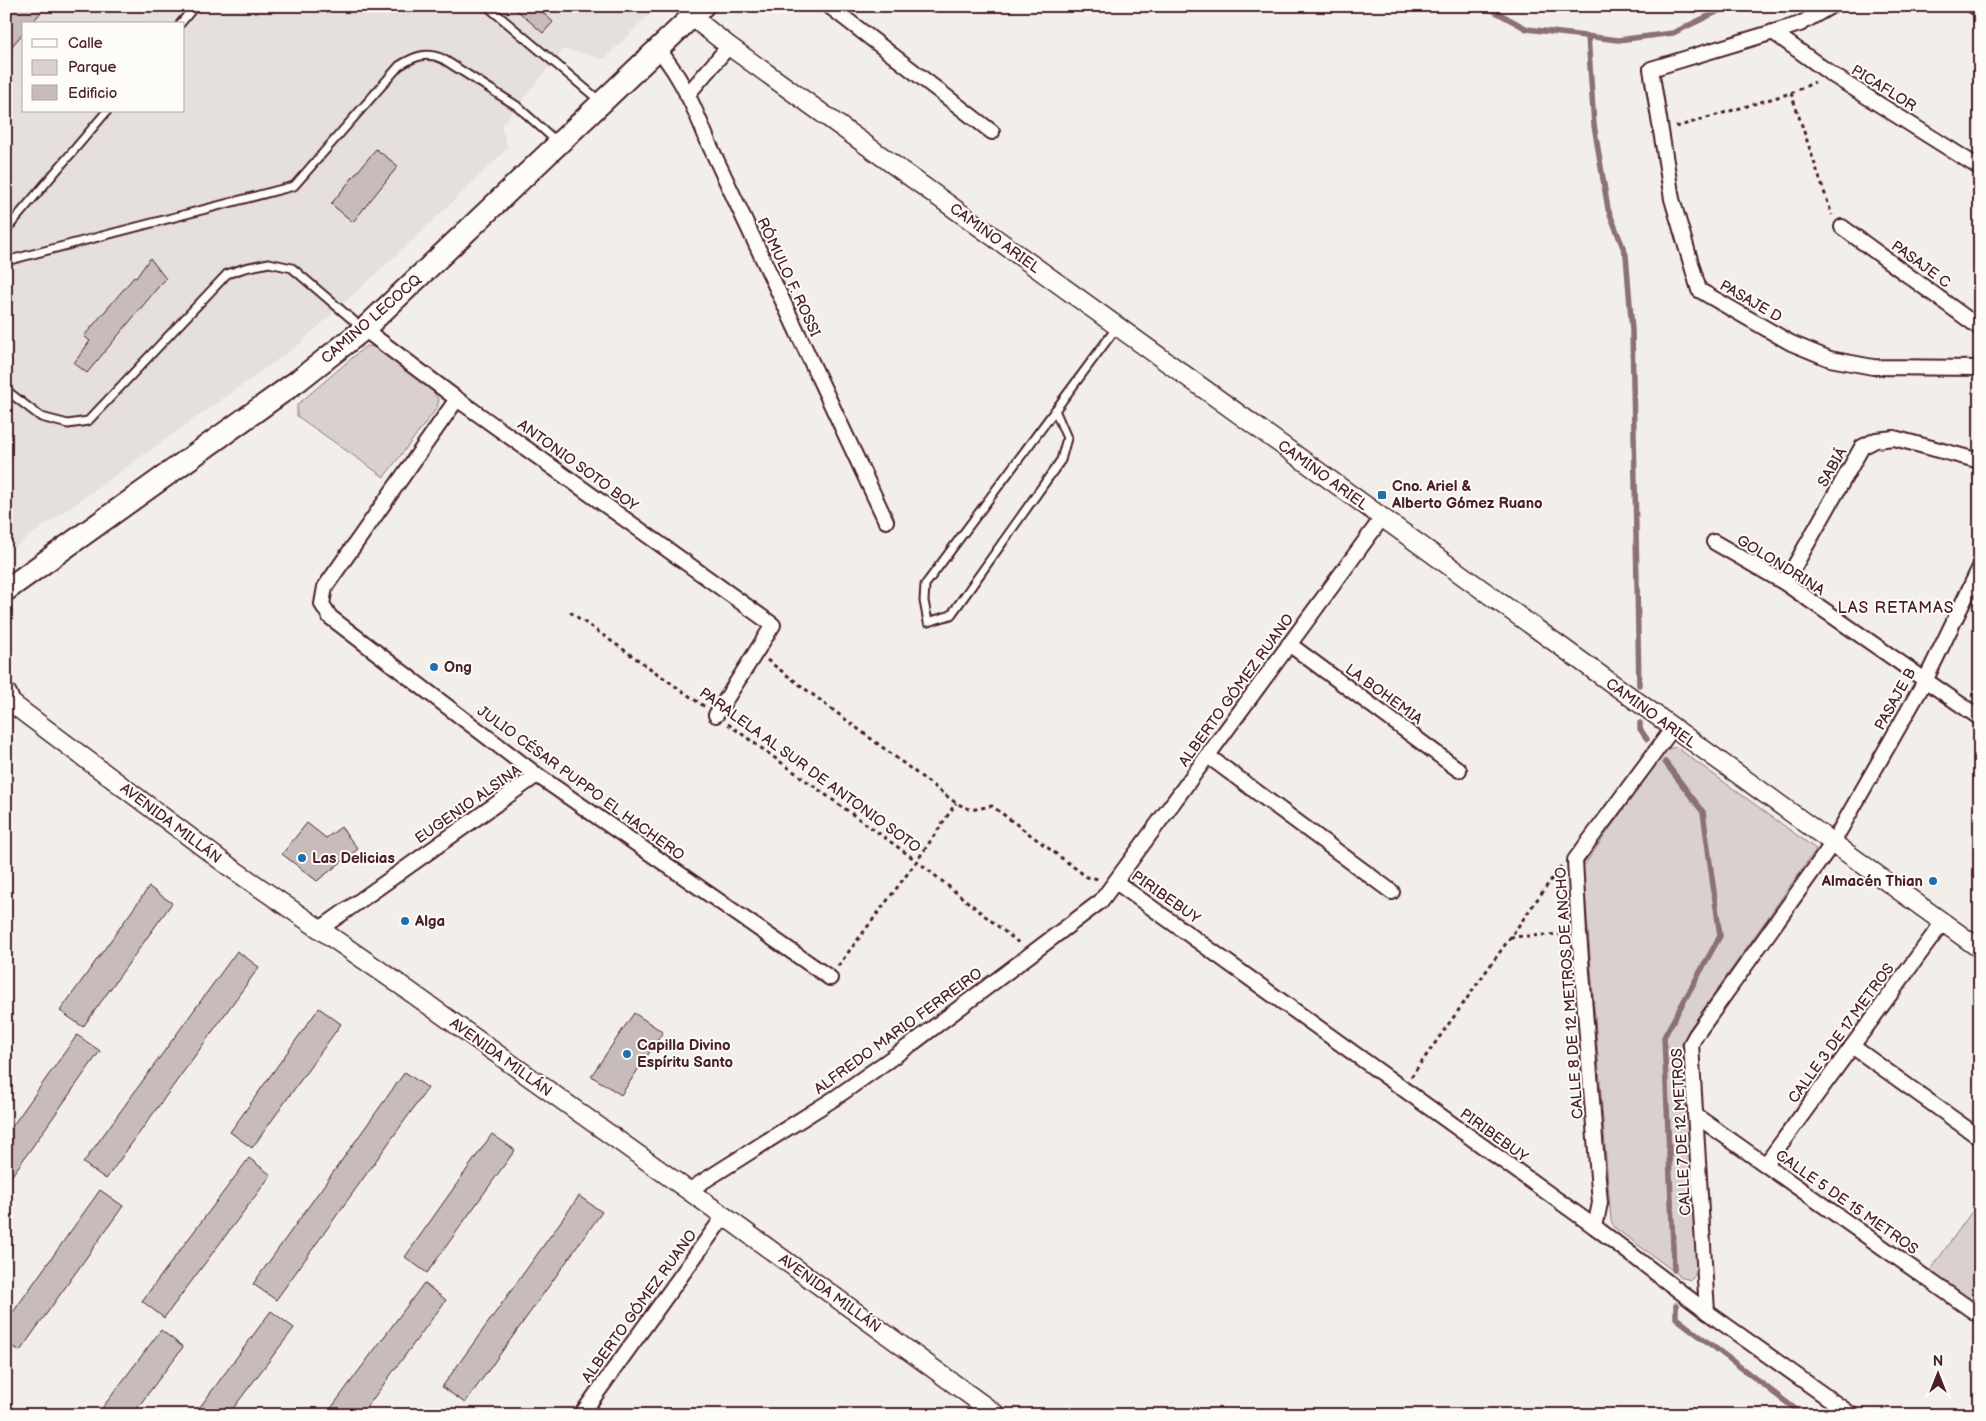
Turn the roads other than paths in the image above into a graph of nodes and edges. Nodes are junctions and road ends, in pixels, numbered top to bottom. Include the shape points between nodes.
1 (195, 6) edge
2 (487, 6) edge
3 (828, 6) edge
4 (1831, 6) edge
5 (1974, 6) edge
6 (1980, 10) edge
7 (697, 11) edge
8 (182, 22) edge
9 (1772, 32) junction
10 (729, 46) junction
11 (658, 48) junction
12 (687, 95) junction
13 (602, 103) junction
14 (105, 112) edge
15 (992, 132) dead end
16 (560, 144) junction
17 (1980, 168) edge
18 (1842, 227) road end
19 (6, 230) edge
20 (6, 260) edge
21 (1117, 326) junction
22 (1980, 328) edge
23 (364, 329) junction
24 (1980, 368) edge
25 (6, 390) edge
26 (458, 399) junction
27 (1055, 410) junction
28 (1980, 461) edge
29 (1382, 518) junction
30 (886, 522) dead end
31 (1714, 542) dead end
32 (1980, 567) edge
33 (1784, 584) junction
34 (6, 590) edge
35 (1289, 644) junction
36 (1925, 681) junction
37 (7, 698) edge
38 (716, 715) road end
39 (1980, 718) edge
40 (1672, 728) junction
41 (1208, 756) junction
42 (1459, 770) dead end
43 (537, 775) junction
44 (1832, 844) junction
45 (1116, 882) junction
46 (1392, 892) dead end
47 (1943, 922) junction
48 (320, 929) junction
49 (1980, 949) edge
50 (830, 978) road end
51 (1852, 1046) junction
52 (1695, 1115) junction
53 (1980, 1138) edge
54 (1766, 1164) junction
55 (688, 1191) junction
56 (724, 1216) junction
57 (1595, 1227) junction
58 (1707, 1312) junction
59 (1980, 1316) edge
60 (581, 1415) edge
61 (997, 1415) edge
62 (1852, 1415) edge

1 - 8 lane
2 - 13 lane
3 - 15 street
4 - 9 street via 1800,24
5 - 6 street
7 - 10 street, CAMINO ARIEL
7 - 11 main road, CAMINO LECOCQ
9 - 17 street, PICAFLOR via 1831,74
9 - 24 street, PASAJE D via 1651,69 1672,199 1699,290 1791,343 1830,359 1873,367
10 - 12 street
10 - 21 street, CAMINO ARIEL
11 - 12 street, RÓMULO F. ROSSI
11 - 13 main road, CAMINO LECOCQ
12 - 30 street, RÓMULO F. ROSSI
13 - 16 main road, CAMINO LECOCQ
14 - 19 lane
16 - 20 lane via 517,106 442,59 434,55 413,57 399,66 294,186
16 - 23 main road, CAMINO LECOCQ
18 - 22 street, PASAJE C
21 - 27 lane
21 - 29 street, CAMINO ARIEL
23 - 25 lane via 292,268 269,263 227,274 88,421 68,424 41,417
23 - 26 street, ANTONIO SOTO BOY
23 - 34 main road, CAMINO LECOCQ
26 - 38 street, ANTONIO SOTO BOY via 773,625
26 - 43 street, JULIO CÉSAR PUPPO EL HACHERO via 325,587 322,604 330,617
27 - 27 lane via 926,585 924,601 928,622 951,615 1061,460 1067,438
28 - 33 street, SABIÁ via 1894,438 1876,440 1862,447
29 - 35 street, ALBERTO GÓMEZ RUANO
29 - 40 street, CAMINO ARIEL
31 - 33 street, GOLONDRINA
32 - 36 street, PASAJE B
33 - 36 street, GOLONDRINA
35 - 41 street, ALBERTO GÓMEZ RUANO
35 - 42 street, LA BOHEMIA
36 - 39 street, GOLONDRINA
36 - 44 street, PASAJE B
37 - 48 street, AVENIDA MILLÁN via 227,864
40 - 44 street, CAMINO ARIEL
40 - 57 street, CALLE 8 DE 12 METROS DE ANCHO via 1575,860 1600,1203
41 - 45 street, ALBERTO GÓMEZ RUANO
41 - 46 street
43 - 48 street, EUGENIO ALSINA
43 - 50 street, JULIO CÉSAR PUPPO EL HACHERO
44 - 47 street, CAMINO ARIEL
44 - 52 street, CALLE 7 DE 12 METROS via 1691,1044
45 - 55 street, ALFREDO MARIO FERREIRO via 1101,901 913,1043
45 - 57 street, PIRIBEBUY
47 - 49 street, CAMINO ARIEL
47 - 51 street, CALLE 3 DE 17 METROS
48 - 55 street, AVENIDA MILLÁN
51 - 53 street
51 - 54 street, CALLE 3 DE 17 METROS
52 - 54 street, CALLE 5 DE 15 METROS
52 - 58 street, CALLE 7 DE 12 METROS
54 - 59 street, CALLE 5 DE 15 METROS
55 - 56 street, AVENIDA MILLÁN
56 - 60 street, ALBERTO GÓMEZ RUANO
56 - 61 street, AVENIDA MILLÁN
57 - 58 street, PIRIBEBUY
58 - 62 street, PIRIBEBUY

